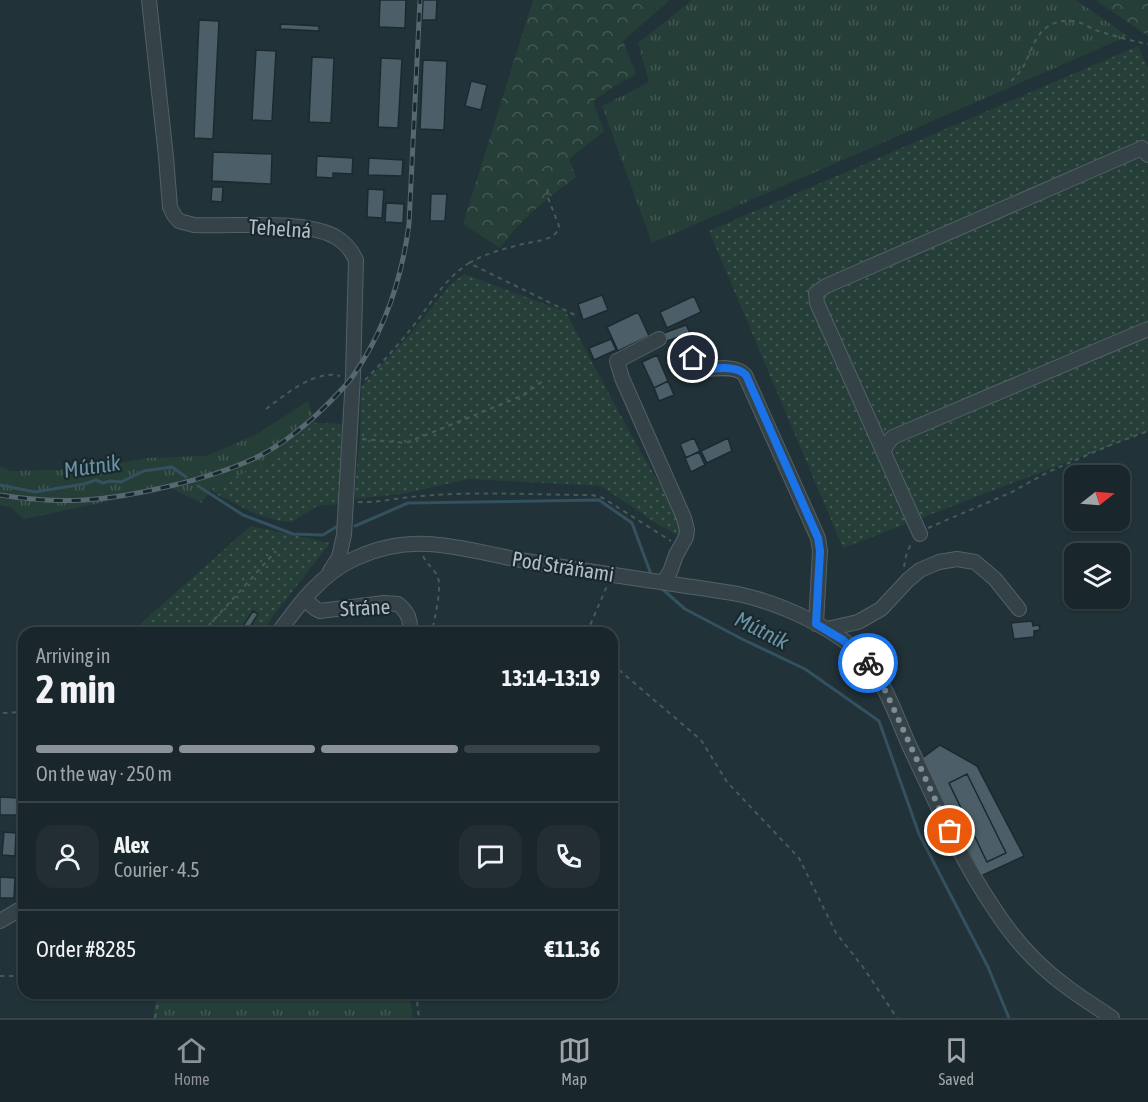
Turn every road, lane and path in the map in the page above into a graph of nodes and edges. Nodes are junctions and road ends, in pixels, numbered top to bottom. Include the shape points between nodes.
1 (149, 0) edge
2 (1148, 44) edge
3 (1011, 81) dead end
4 (1148, 155) edge
5 (548, 188) dead end
6 (469, 262) junction
7 (577, 316) dead end
8 (1148, 329) edge
9 (659, 339) dead end
10 (688, 347) dead end
11 (544, 380) dead end
12 (352, 386) junction
13 (266, 409) dead end
14 (1148, 431) edge
15 (350, 437) junction
16 (883, 451) junction
17 (346, 500) junction
18 (920, 534) junction
19 (344, 535) junction
20 (421, 544) junction
21 (276, 550) dead end
22 (366, 555) junction
23 (676, 555) junction
24 (904, 567) dead end
25 (327, 575) junction
26 (616, 575) junction
27 (659, 581) junction
28 (304, 599) junction
29 (1019, 609) dead end
30 (822, 626) junction
31 (207, 627) edge
32 (283, 627) edge
33 (410, 627) edge
34 (433, 627) edge
35 (589, 627) edge
36 (618, 669) edge
37 (18, 712) edge
38 (3, 713) dead end
39 (18, 911) edge
40 (0, 921) edge
41 (18, 972) edge
42 (0, 976) edge
43 (159, 999) edge
44 (417, 999) edge
45 (155, 1018) edge
46 (419, 1018) edge
47 (897, 1018) edge
48 (1112, 1018) edge

1 - 12 street, Tehelná via 172,212 179,221 194,225 309,229 334,236 348,246 356,260
2 - 3 path via 1079,22 1050,24 1032,45 1019,75
4 - 16 street via 1142,148 816,293
5 - 6 path via 559,226 554,235
6 - 7 path
6 - 12 path via 447,281 365,380
8 - 16 street via 893,437
9 - 23 street via 617,361 686,524 686,537
10 - 30 street via 698,370 735,368 746,375 818,538
11 - 15 path via 524,395 406,443
12 - 13 path via 335,374 319,377 301,384
12 - 15 street, Tehelná
14 - 18 path via 1048,472
15 - 17 street, Tehelná
16 - 18 street
17 - 19 street, Tehelná
17 - 23 path via 476,494 592,495 672,542
18 - 24 path via 913,540
19 - 22 street via 357,552
19 - 25 street, Tehelná via 339,557
20 - 22 street, Pod Stráňami
20 - 26 street, Pod Stráňami
20 - 34 path via 423,557 439,580
21 - 31 path
22 - 25 street, Pod Stráňami
23 - 27 street via 670,572
25 - 28 street, Pod Stráňami
26 - 27 street, Pod Stráňami
26 - 35 path
27 - 30 street, Pod Stráňami via 746,596
28 - 32 street, Pod Stráňami
28 - 33 street, Stráne via 320,611 398,604 407,613
29 - 30 street via 975,562 957,559 920,570 881,609 858,622
30 - 48 street, Pod Stráňami via 864,658 881,683 945,820 995,911 1049,972
36 - 47 path via 701,740 727,782 799,858 836,933
37 - 38 path
39 - 40 street
41 - 42 path
43 - 45 path
44 - 46 path

